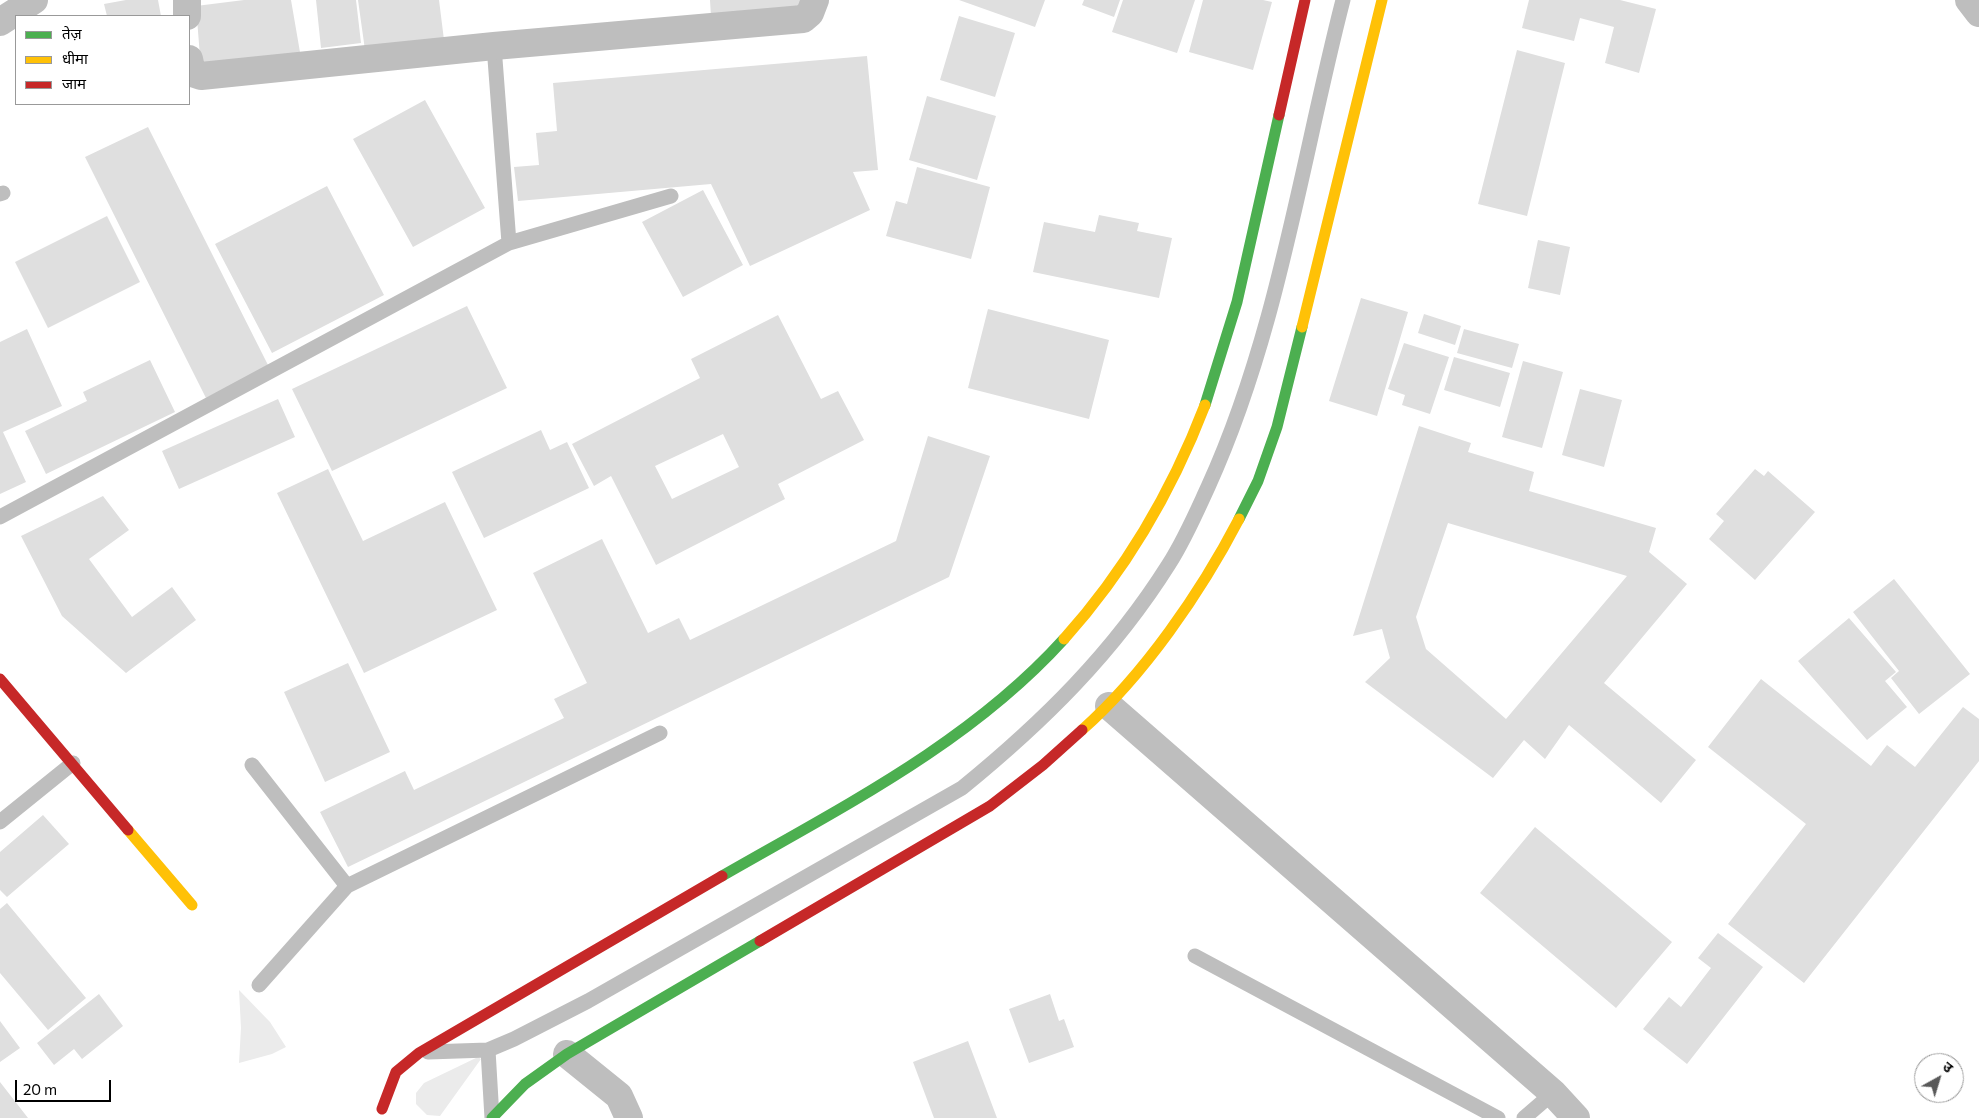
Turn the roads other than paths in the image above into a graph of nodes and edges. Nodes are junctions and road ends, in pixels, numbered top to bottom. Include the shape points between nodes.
1 (34, 0) edge
2 (187, 0) edge
3 (815, 0) edge
4 (1306, 0) edge
5 (1343, 0) edge
6 (1382, 0) edge
7 (1968, 0) edge
8 (1979, 13) edge
9 (187, 15) edge
10 (0, 22) edge
11 (494, 46) junction
12 (190, 64) edge
13 (671, 196) dead end
14 (509, 243) junction
15 (0, 517) edge
16 (0, 679) edge
17 (1109, 706) junction
18 (660, 733) dead end
19 (73, 763) junction
20 (252, 765) dead end
21 (0, 822) edge
22 (347, 886) junction
23 (192, 905) dead end
24 (1195, 956) dead end
25 (259, 985) dead end
26 (488, 1050) junction
27 (419, 1053) junction
28 (567, 1054) junction
29 (1552, 1093) junction
30 (382, 1109) dead end
31 (492, 1118) edge
32 (630, 1118) edge
33 (1498, 1118) edge
34 (1524, 1118) edge
35 (1576, 1118) edge

1 - 10 street
2 - 9 street
3 - 11 street via 810,13 803,19
4 - 27 main road via 1233,316 1199,420 1174,478 1145,531 1084,616 1055,650 999,702 964,731 898,775
5 - 26 lane via 1262,342 1227,444 1188,530 1127,624 1060,703 962,788 588,1001
6 - 17 main road via 1277,427 1258,481 1226,543 1178,620
7 - 8 street
11 - 12 street via 201,76 192,74
11 - 14 lane
13 - 14 lane
14 - 15 lane
16 - 19 main road
17 - 28 main road via 1043,765 990,806
17 - 29 street
18 - 22 lane
19 - 21 lane
19 - 23 main road
20 - 22 lane
22 - 25 lane
24 - 33 lane
26 - 27 lane
26 - 31 lane
27 - 30 main road via 396,1072
28 - 31 main road via 525,1084
28 - 32 street via 619,1096
29 - 34 lane
29 - 35 street

